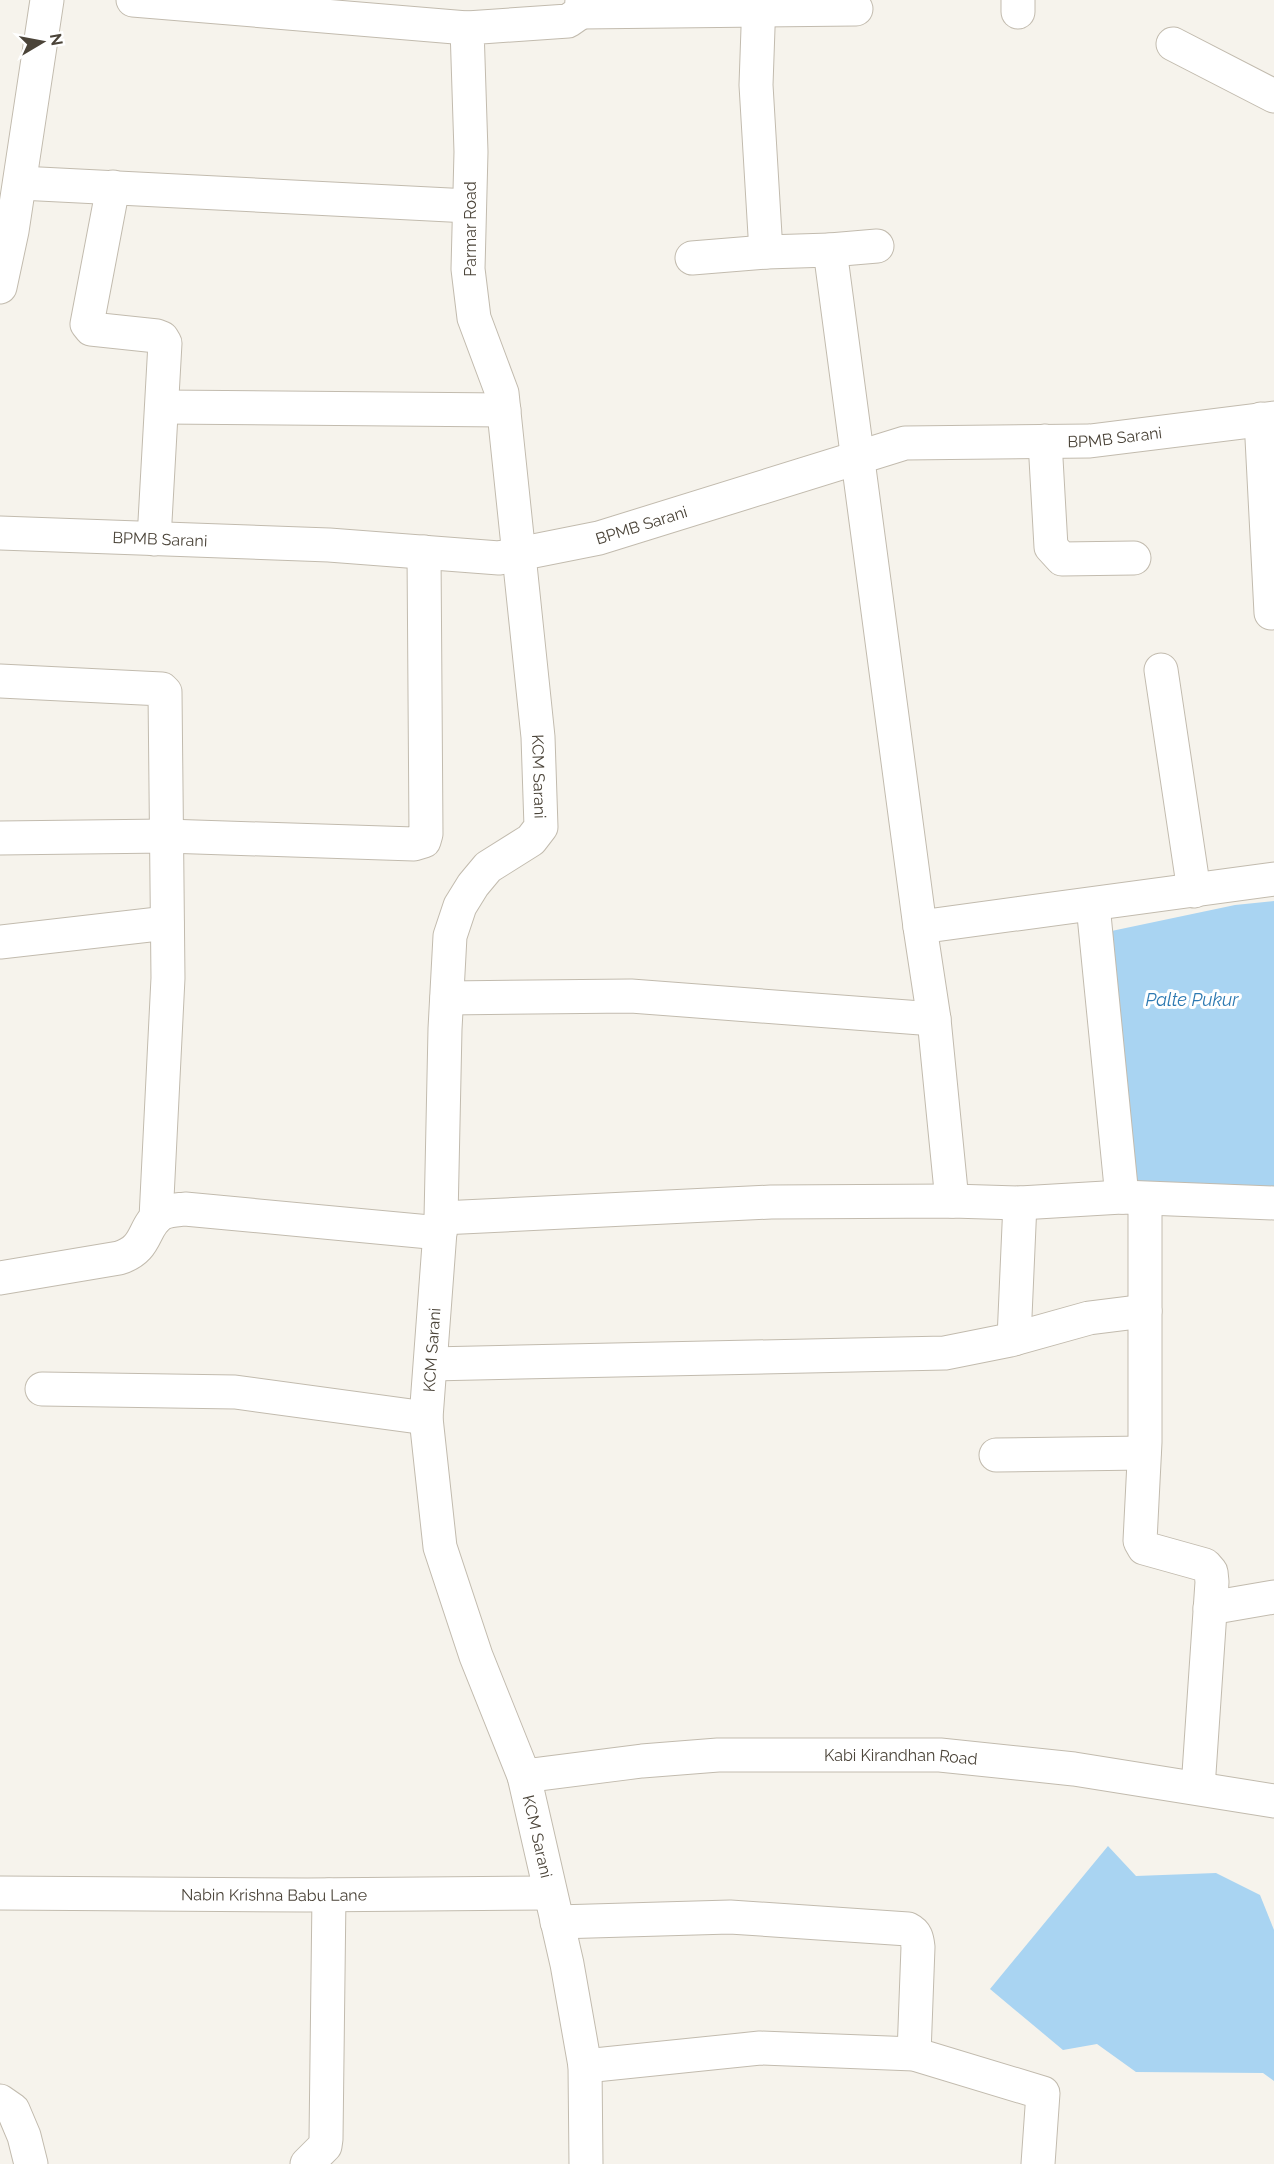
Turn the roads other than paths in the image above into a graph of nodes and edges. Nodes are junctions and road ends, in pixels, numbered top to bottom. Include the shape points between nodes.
1 (47, 0) edge
2 (133, 0) edge
3 (195, 3) edge
4 (759, 5) edge
5 (582, 6) edge
6 (856, 9) dead end
7 (466, 28) junction
8 (1173, 44) dead end
9 (1274, 96) edge
10 (13, 141) edge
11 (20, 183) junction
12 (113, 187) junction
13 (469, 206) junction
14 (877, 246) dead end
15 (830, 250) junction
16 (766, 252) junction
17 (692, 258) dead end
18 (0, 287) edge
19 (162, 407) junction
20 (504, 410) junction
21 (1268, 418) edge
22 (1045, 441) junction
23 (857, 458) junction
24 (0, 533) edge
25 (154, 539) junction
26 (424, 552) junction
27 (518, 554) junction
28 (1134, 558) dead end
29 (1271, 613) dead end
30 (1161, 670) dead end
31 (0, 681) edge
32 (166, 836) junction
33 (0, 838) edge
34 (1274, 879) edge
35 (1194, 891) junction
36 (1093, 905) junction
37 (167, 923) junction
38 (920, 927) junction
39 (0, 942) edge
40 (447, 998) junction
41 (933, 1019) junction
42 (1134, 1198) junction
43 (952, 1201) junction
44 (1020, 1203) junction
45 (1274, 1203) edge
46 (156, 1218) junction
47 (441, 1225) junction
48 (0, 1278) edge
49 (1145, 1311) junction
50 (1014, 1339) junction
51 (431, 1364) junction
52 (42, 1389) dead end
53 (426, 1418) junction
54 (1144, 1453) junction
55 (996, 1455) dead end
56 (1274, 1597) edge
57 (1210, 1608) junction
58 (524, 1776) junction
59 (1198, 1788) junction
60 (1274, 1801) edge
61 (0, 1893) edge
62 (329, 1894) junction
63 (553, 1908) junction
64 (914, 2054) junction
65 (585, 2066) junction
66 (0, 2101) edge
67 (31, 2164) edge
68 (307, 2164) edge
69 (586, 2164) edge
70 (1038, 2164) edge

1 - 10 street
2 - 3 street
3 - 7 street
4 - 5 street
4 - 6 street
4 - 16 street via 756,85
5 - 7 street via 568,21
7 - 13 street, Parmar Road
8 - 9 street
10 - 11 street
11 - 12 street
11 - 18 street
12 - 13 street
12 - 19 street via 87,324 91,329 162,338 166,348
13 - 20 street, Parmar Road via 468,269 474,318 500,382
14 - 15 street
15 - 16 street
15 - 23 street
16 - 17 street
19 - 20 street
19 - 25 street
20 - 27 street, Parmar Road
21 - 22 street, BPMB Sarani via 1090,441
21 - 29 street
22 - 23 street, BPMB Sarani via 905,443
22 - 28 street via 1051,547 1062,559
23 - 27 street, BPMB Sarani via 599,538
23 - 38 street
24 - 25 street, BPMB Sarani
25 - 26 street, BPMB Sarani
26 - 27 street, BPMB Sarani via 499,558
26 - 32 street via 424,841 414,844
27 - 40 street, KCM Sarani via 538,737 541,827 531,840 488,867 460,906 450,936
30 - 35 street
31 - 32 street via 162,689
32 - 33 street
32 - 37 street
34 - 35 street
35 - 36 street
36 - 38 street
36 - 42 street
37 - 39 street
37 - 46 street via 168,978
38 - 41 street
40 - 41 street via 621,996
40 - 47 street, KCM Sarani
41 - 43 street
42 - 44 street
42 - 45 street
42 - 49 street
43 - 44 street
43 - 47 street via 771,1202
44 - 50 street
46 - 47 street via 185,1209
46 - 48 street via 130,1255
47 - 51 street, KCM Sarani
49 - 50 street via 1089,1318
49 - 54 street
50 - 51 street via 945,1353
51 - 53 street, KCM Sarani
52 - 53 street via 235,1392
53 - 58 street, KCM Sarani via 440,1547 476,1656
54 - 55 street
54 - 57 street via 1140,1541 1144,1548 1209,1568
56 - 57 street
57 - 59 street
58 - 59 street, Kabi Kirandhan Road via 718,1755 940,1755 1074,1769
58 - 63 street, KCM Sarani
59 - 60 street, Kabi Kirandhan Road
61 - 62 street, Nabin Krishna Babu Lane
62 - 63 street, Nabin Krishna Babu Lane
62 - 68 street via 326,2139 325,2146
63 - 64 street, Nabin Krishna Babu Lane via 908,1929 914,1932 918,1947
63 - 65 street, KCM Sarani
64 - 65 street via 760,2049
64 - 70 street via 1043,2093
65 - 69 street, KCM Sarani
66 - 67 street via 13,2110

